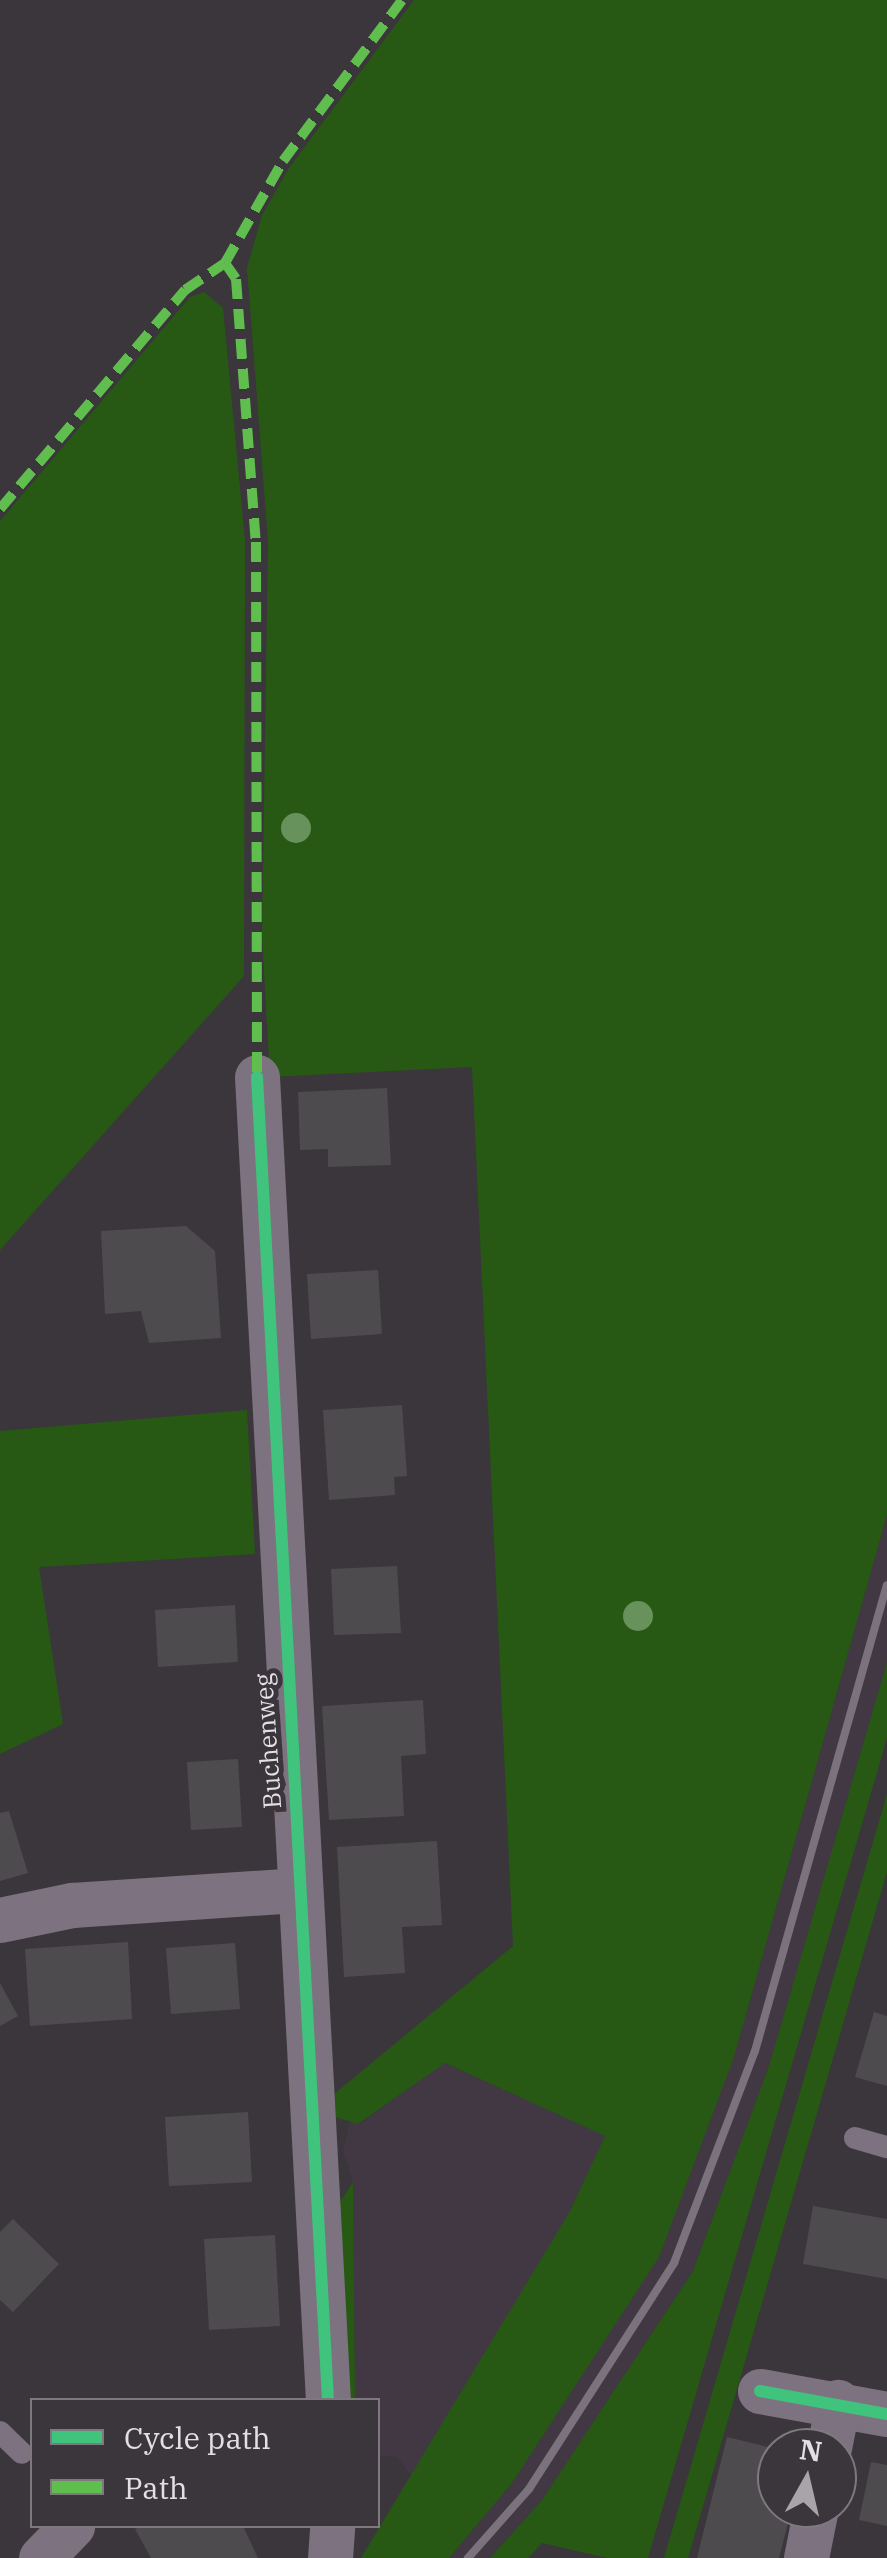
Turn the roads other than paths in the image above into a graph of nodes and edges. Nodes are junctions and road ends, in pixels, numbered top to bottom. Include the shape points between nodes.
1 (257, 1078) dead end
2 (300, 1890) junction
3 (0, 1920) edge
4 (855, 2138) dead end
5 (887, 2147) edge
6 (760, 2391) dead end
7 (328, 2398) edge
8 (838, 2402) junction
9 (887, 2414) edge
10 (833, 2428) edge
11 (0, 2432) edge
12 (22, 2453) dead end
13 (70, 2528) edge
14 (332, 2528) edge
15 (812, 2528) edge
16 (40, 2558) edge
17 (330, 2558) edge
18 (806, 2558) edge

1 - 2 street, Buchenweg
2 - 3 street via 72,1905
2 - 7 street, Buchenweg
4 - 5 lane
6 - 8 street
8 - 9 street
8 - 10 street
11 - 12 lane
13 - 16 street
14 - 17 street
15 - 18 street

